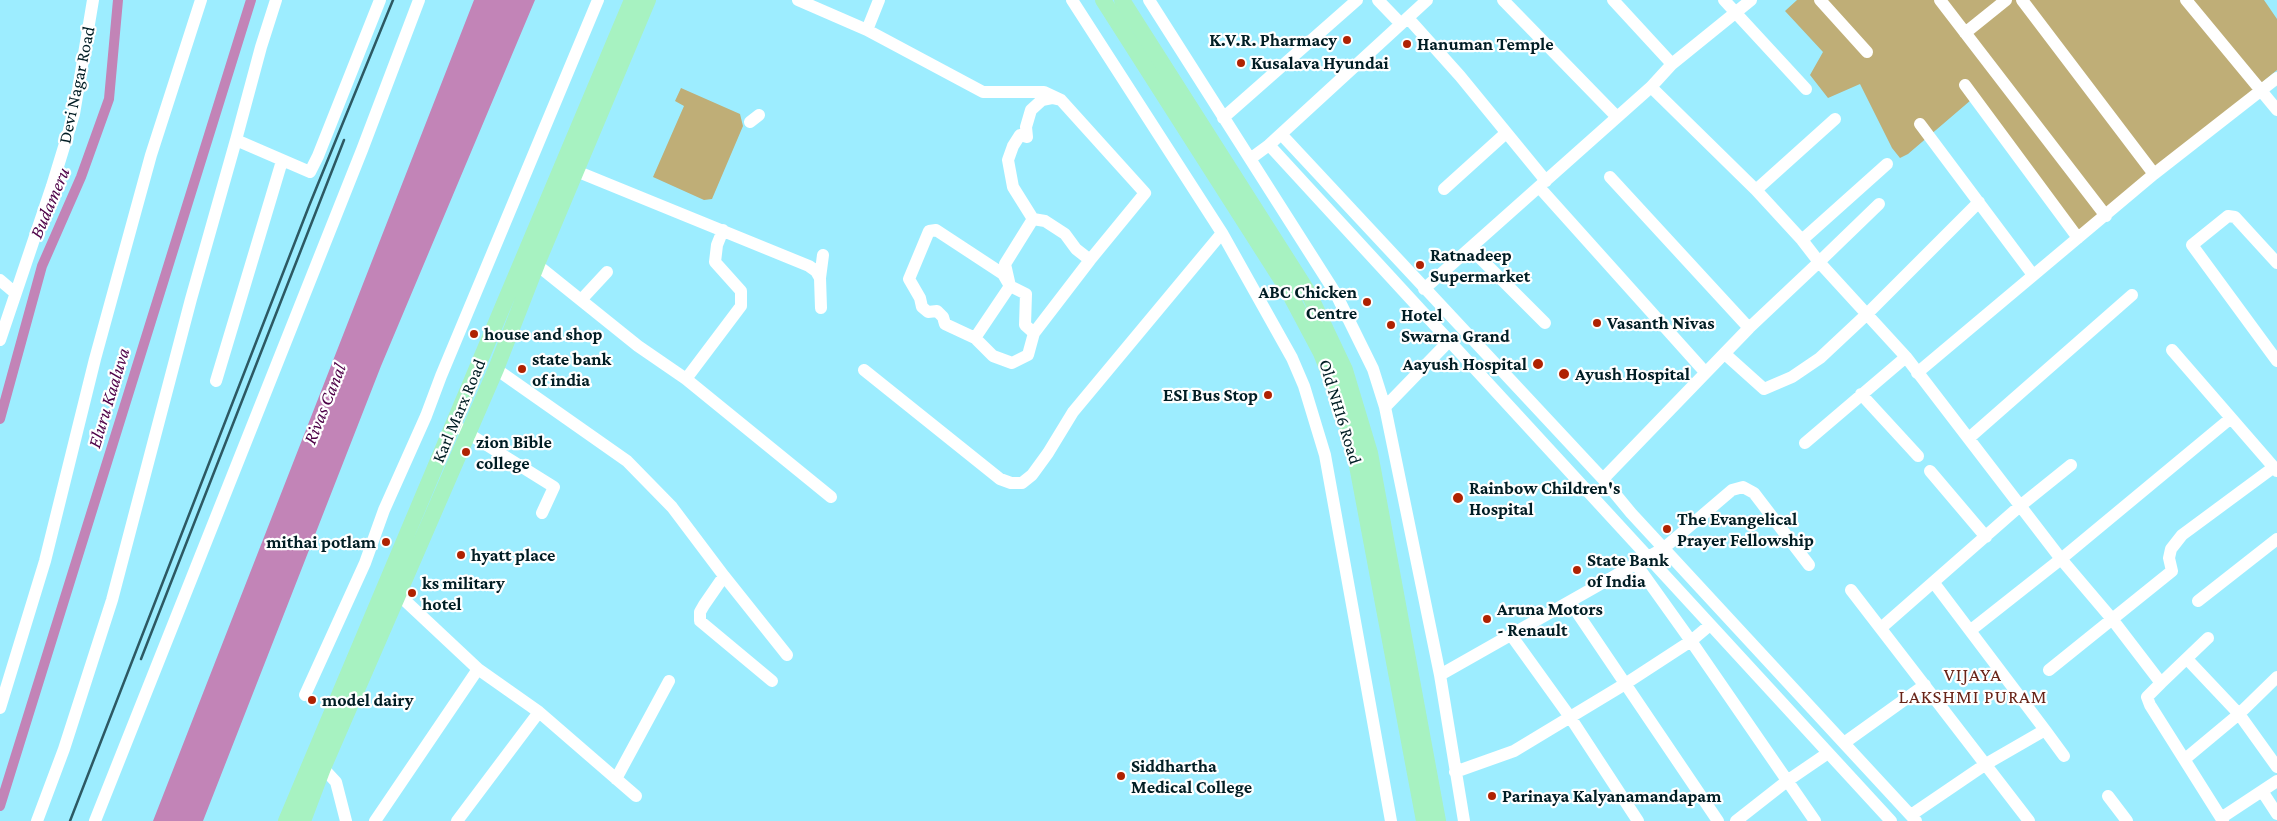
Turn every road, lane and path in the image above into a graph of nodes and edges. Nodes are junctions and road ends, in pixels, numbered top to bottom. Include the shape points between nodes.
1 (93, 0) edge
2 (276, 0) edge
3 (380, 0) edge
4 (419, 0) edge
5 (598, 0) edge
6 (632, 0) edge
7 (648, 0) edge
8 (798, 0) edge
9 (879, 0) edge
10 (1072, 0) edge
11 (1103, 0) edge
12 (1122, 0) edge
13 (1357, 0) edge
14 (1378, 0) edge
15 (1427, 0) edge
16 (1503, 0) edge
17 (1613, 0) edge
18 (1724, 0) edge
19 (1751, 0) edge
20 (1820, 0) edge
21 (1940, 0) edge
22 (2006, 0) edge
23 (2022, 0) edge
24 (2186, 0) edge
25 (196, 2) edge
26 (1154, 2) edge
27 (818, 4) edge
28 (1738, 15) junction
29 (1404, 21) junction
30 (867, 30) junction
31 (1965, 33) junction
32 (620, 47) junction
33 (1867, 52) dead end
34 (1672, 64) junction
35 (2277, 78) edge
36 (1965, 85) dead end
37 (1806, 89) dead end
38 (1657, 92) junction
39 (2261, 92) junction
40 (1061, 100) junction
41 (2277, 110) edge
42 (1617, 117) junction
43 (1223, 118) junction
44 (1835, 118) dead end
45 (1920, 124) dead end
46 (1506, 133) junction
47 (1282, 134) junction
48 (236, 140) junction
49 (1269, 145) junction
50 (1250, 159) junction
51 (282, 162) junction
52 (1887, 164) dead end
53 (576, 171) junction
54 (2154, 174) junction
55 (1610, 177) dead end
56 (1542, 184) junction
57 (1444, 190) dead end
58 (1756, 190) junction
59 (1979, 202) junction
60 (1879, 204) dead end
61 (2106, 216) junction
62 (1032, 219) junction
63 (723, 230) junction
64 (1222, 233) junction
65 (2078, 238) junction
66 (1802, 240) junction
67 (1470, 248) junction
68 (823, 255) dead end
69 (530, 260) junction
70 (1090, 260) junction
71 (1819, 262) junction
72 (2277, 263) edge
73 (608, 272) dead end
74 (2033, 275) junction
75 (820, 278) junction
76 (0, 280) edge
77 (1010, 286) junction
78 (1424, 289) junction
79 (14, 292) junction
80 (2132, 295) dead end
81 (581, 300) junction
82 (821, 308) dead end
83 (1867, 314) junction
84 (1545, 323) dead end
85 (1749, 328) junction
86 (1, 332) edge
87 (1034, 333) junction
88 (975, 338) junction
89 (1471, 339) junction
90 (1453, 346) junction
91 (2172, 350) dead end
92 (1725, 354) junction
93 (1906, 357) junction
94 (2277, 361) edge
95 (496, 368) junction
96 (864, 370) dead end
97 (1705, 372) junction
98 (1917, 373) junction
99 (686, 380) junction
100 (216, 381) dead end
101 (1862, 394) junction
102 (1385, 406) junction
103 (2231, 418) junction
104 (453, 425) junction
105 (469, 432) junction
106 (1969, 438) junction
107 (1805, 442) dead end
108 (1918, 456) dead end
109 (2071, 465) dead end
110 (2275, 469) edge
111 (1930, 471) dead end
112 (1603, 478) junction
113 (831, 497) dead end
114 (2020, 506) junction
115 (542, 513) dead end
116 (1986, 537) junction
117 (2277, 539) edge
118 (1664, 548) junction
119 (1649, 557) junction
120 (2061, 559) junction
121 (1636, 564) junction
122 (1809, 566) dead end
123 (724, 576) junction
124 (1934, 582) junction
125 (1851, 590) dead end
126 (398, 594) junction
127 (2198, 601) dead end
128 (1570, 602) junction
129 (2112, 619) junction
130 (1710, 625) junction
131 (1880, 628) junction
132 (1971, 630) junction
133 (1511, 635) junction
134 (2208, 638) dead end
135 (1691, 640) junction
136 (367, 648) junction
137 (787, 655) dead end
138 (2187, 659) junction
139 (478, 669) junction
140 (2050, 670) dead end
141 (1440, 675) junction
142 (2277, 677) edge
143 (670, 681) dead end
144 (772, 681) dead end
145 (2161, 683) junction
146 (1625, 684) junction
147 (1926, 685) junction
148 (305, 695) dead end
149 (0, 708) edge
150 (539, 712) junction
151 (2239, 714) junction
152 (1570, 718) junction
153 (2045, 730) junction
154 (1844, 743) junction
155 (1828, 753) junction
156 (2064, 756) dead end
157 (2185, 759) junction
158 (1986, 764) junction
159 (2277, 767) edge
160 (323, 768) junction
161 (1455, 772) junction
162 (616, 779) junction
163 (1787, 781) junction
164 (2277, 781) edge
165 (2262, 791) junction
166 (636, 796) dead end
167 (2108, 796) dead end
168 (2277, 814) edge
169 (1913, 818) edge
170 (2222, 819) edge
171 (37, 821) edge
172 (95, 821) edge
173 (286, 821) edge
174 (303, 821) edge
175 (346, 821) edge
176 (375, 821) edge
177 (457, 821) edge
178 (1391, 821) edge
179 (1424, 821) edge
180 (1438, 821) edge
181 (1464, 821) edge
182 (1638, 821) edge
183 (1718, 821) edge
184 (1736, 821) edge
185 (1815, 821) edge
186 (1891, 821) edge
187 (2029, 821) edge
188 (2127, 821) edge

1 - 79 street, Devi Nagar Road via 74,114
2 - 48 street
3 - 51 street via 310,172
4 - 172 street
5 - 148 street via 426,416
6 - 32 main road, Karl Marx Road
7 - 32 main road, Karl Marx Road
8 - 27 street
9 - 30 street
10 - 64 street
11 - 179 main road, Old NH16 Road via 1286,286 1322,353 1341,403 1355,455
12 - 180 main road, Old NH16 Road via 1308,292 1345,370 1370,453
13 - 43 street
14 - 29 street
15 - 29 street
16 - 42 street
17 - 34 street
18 - 28 street
19 - 28 street
20 - 33 street
21 - 31 street
22 - 31 street
23 - 54 street
24 - 39 street
25 - 149 street via 95,359 45,561
26 - 43 street
27 - 30 street
28 - 34 street
28 - 37 street
29 - 46 street via 1460,76
29 - 47 street
30 - 40 street via 983,92 1044,92
31 - 61 street
32 - 53 main road, Karl Marx Road
32 - 69 main road, Karl Marx Road
34 - 38 street
35 - 39 street
36 - 65 street
38 - 42 street
38 - 58 street
39 - 41 street
39 - 54 street
40 - 62 street via 1042,100 1031,110 1027,137 1020,135 1008,160 1013,187
40 - 70 street via 1146,193
42 - 56 street
43 - 50 street
44 - 58 street
45 - 59 street
46 - 56 street
46 - 57 street
47 - 49 street
47 - 78 street
48 - 51 street
48 - 171 street via 112,600
49 - 50 street
49 - 90 street
50 - 102 street via 1336,294 1366,354
51 - 100 street
52 - 66 street
53 - 63 street
53 - 69 main road, Karl Marx Road
54 - 61 street
55 - 85 street
56 - 67 street
56 - 97 street
58 - 66 street
59 - 74 street
59 - 83 street
60 - 71 street
61 - 65 street
62 - 70 street via 1045,221 1064,234
62 - 77 street via 1005,264
63 - 75 street via 809,266
63 - 99 street via 715,262 741,291 740,306
64 - 96 street via 1073,412 1048,453 1022,483 1000,479
64 - 178 street via 1292,358 1314,418 1331,488
65 - 74 street
66 - 71 street
67 - 78 street
67 - 84 street
68 - 75 street
69 - 81 street
69 - 95 main road, Karl Marx Road
69 - 104 main road, Karl Marx Road
70 - 87 street
71 - 83 street
71 - 85 street
72 - 94 street via 2235,217 2228,216 2192,245
73 - 81 street
74 - 98 street
75 - 82 street
76 - 79 street
77 - 87 street via 1026,294 1025,325
77 - 88 street
77 - 88 street via 1003,274 936,230 929,231 909,279 928,312 937,312 944,316 945,324
78 - 89 street
79 - 86 street, Devi Nagar Road
80 - 106 street
81 - 99 street
83 - 92 street via 1820,358 1792,377 1764,389
83 - 93 street
85 - 92 street
87 - 88 street via 1028,356 1012,363 993,356
89 - 90 street
89 - 112 street
90 - 102 street
90 - 119 street
91 - 103 street
92 - 97 street
93 - 98 street
93 - 101 street
95 - 105 main road, Karl Marx Road
95 - 123 street via 627,461 672,507
97 - 112 street
98 - 106 street
99 - 113 street
101 - 107 street
101 - 108 street
102 - 141 street
103 - 110 street
103 - 120 street
104 - 105 street
104 - 136 main road, Karl Marx Road
105 - 115 street via 554,487
105 - 126 main road, Karl Marx Road
106 - 114 street
109 - 114 street
110 - 129 street via 2182,535 2171,549 2172,571
111 - 116 street
112 - 118 street
114 - 116 street
114 - 120 street
116 - 124 street
117 - 127 street
118 - 119 street
118 - 122 street via 1732,490 1743,487 1754,493
118 - 154 street
119 - 121 street
119 - 130 street
120 - 129 street
120 - 132 street
121 - 128 street
121 - 135 street
123 - 137 street
123 - 144 street via 700,612 700,621
124 - 131 street
124 - 132 street
125 - 131 street
126 - 136 main road, Karl Marx Road
126 - 139 street
128 - 133 street
128 - 146 street
129 - 140 street
129 - 145 street
130 - 135 street
130 - 155 street
131 - 147 street
132 - 153 street
133 - 141 street
133 - 152 street
134 - 138 street
135 - 146 street
135 - 163 street
136 - 160 main road, Karl Marx Road
136 - 173 main road, Karl Marx Road
138 - 145 street
138 - 151 street
139 - 150 street
139 - 176 street
141 - 161 street
142 - 151 street
143 - 162 street
145 - 157 street via 2147,697
146 - 152 street
146 - 183 street
147 - 154 street
147 - 158 street
150 - 162 street
150 - 177 street
151 - 157 street
151 - 159 street
152 - 161 street via 1514,751
152 - 182 street
153 - 156 street
153 - 158 street
154 - 169 street
155 - 163 street
155 - 186 street
157 - 170 street
158 - 169 street
158 - 187 street
160 - 174 main road, Karl Marx Road
160 - 175 street via 336,782
161 - 181 street
162 - 166 street
163 - 184 street
163 - 185 street
164 - 165 street
165 - 168 street
165 - 170 street
167 - 188 street

